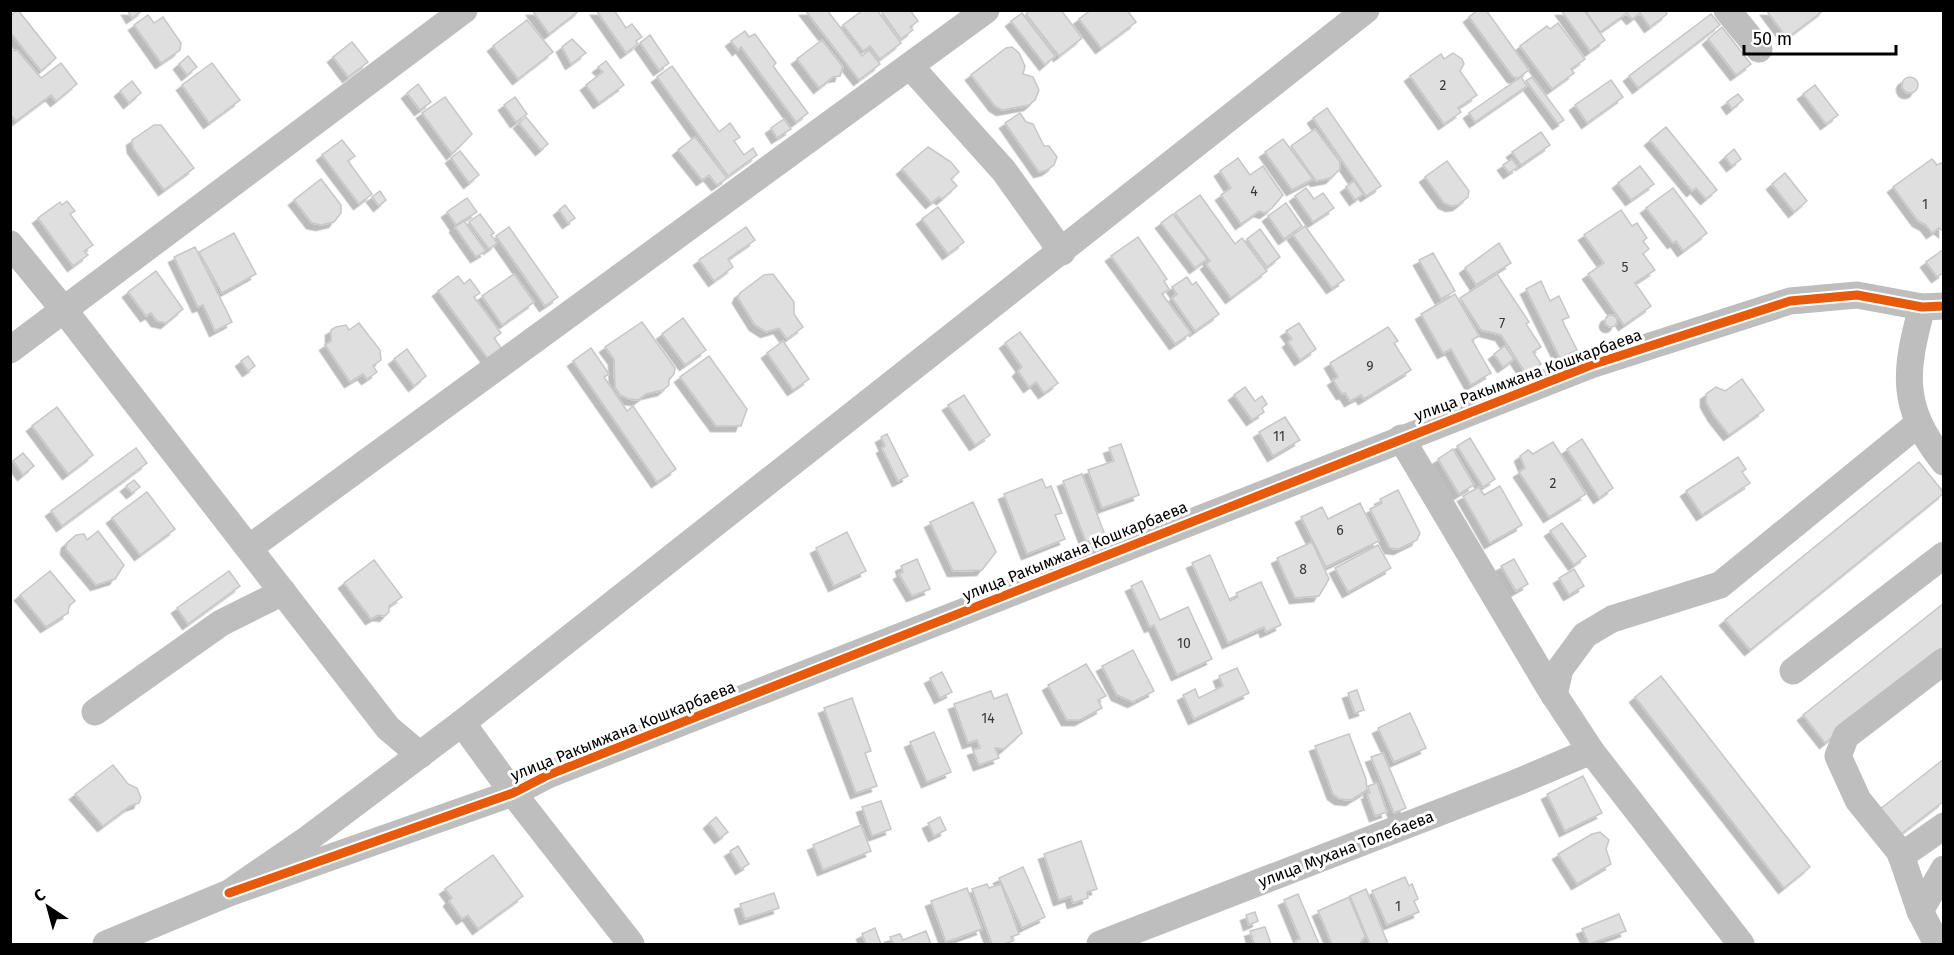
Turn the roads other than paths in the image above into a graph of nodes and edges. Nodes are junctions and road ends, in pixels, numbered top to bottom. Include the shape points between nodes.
1 (464, 10) edge
2 (986, 10) edge
3 (1366, 10) edge
4 (1727, 10) edge
5 (1759, 50) dead end
6 (910, 66) junction
7 (10, 244) edge
8 (1062, 252) junction
9 (1938, 307) edge
10 (64, 309) junction
11 (10, 350) edge
12 (1919, 423) junction
13 (1401, 438) junction
14 (1944, 462) edge
15 (249, 548) junction
16 (1944, 555) edge
17 (283, 592) junction
18 (1944, 661) edge
19 (1793, 671) dead end
20 (1554, 695) junction
21 (95, 712) dead end
22 (462, 723) junction
23 (1591, 751) junction
24 (420, 755) junction
25 (513, 793) junction
26 (1944, 826) edge
27 (1901, 856) junction
28 (1944, 869) edge
29 (229, 893) junction
30 (1920, 911) junction
31 (106, 945) edge
32 (631, 945) edge
33 (1100, 945) edge
34 (1741, 945) edge
35 (1938, 945) edge

1 - 10 street
2 - 6 street
3 - 8 street
4 - 5 street
6 - 8 street via 1004,171
6 - 15 street
7 - 10 street
8 - 22 street
9 - 12 street via 1909,356 1908,378
9 - 13 street, улица Ракымжана Кошкарбаева via 1857,295 1790,301 1591,365
10 - 11 street
10 - 15 street
12 - 14 street
12 - 20 street via 1720,585 1612,620 1585,635 1560,669
13 - 20 street
13 - 25 street, улица Ракымжана Кошкарбаева via 548,775
15 - 17 street
16 - 19 street
17 - 21 street via 221,623
17 - 24 street via 388,728
18 - 27 street via 1846,736 1838,756 1858,800
20 - 23 street
22 - 24 street
22 - 25 street
23 - 33 street, улица Мухана Толебаева
23 - 34 street
24 - 29 street
25 - 29 street, улица Ракымжана Кошкарбаева
25 - 32 street
26 - 27 street
27 - 30 street
28 - 30 street
29 - 31 street
30 - 35 street

